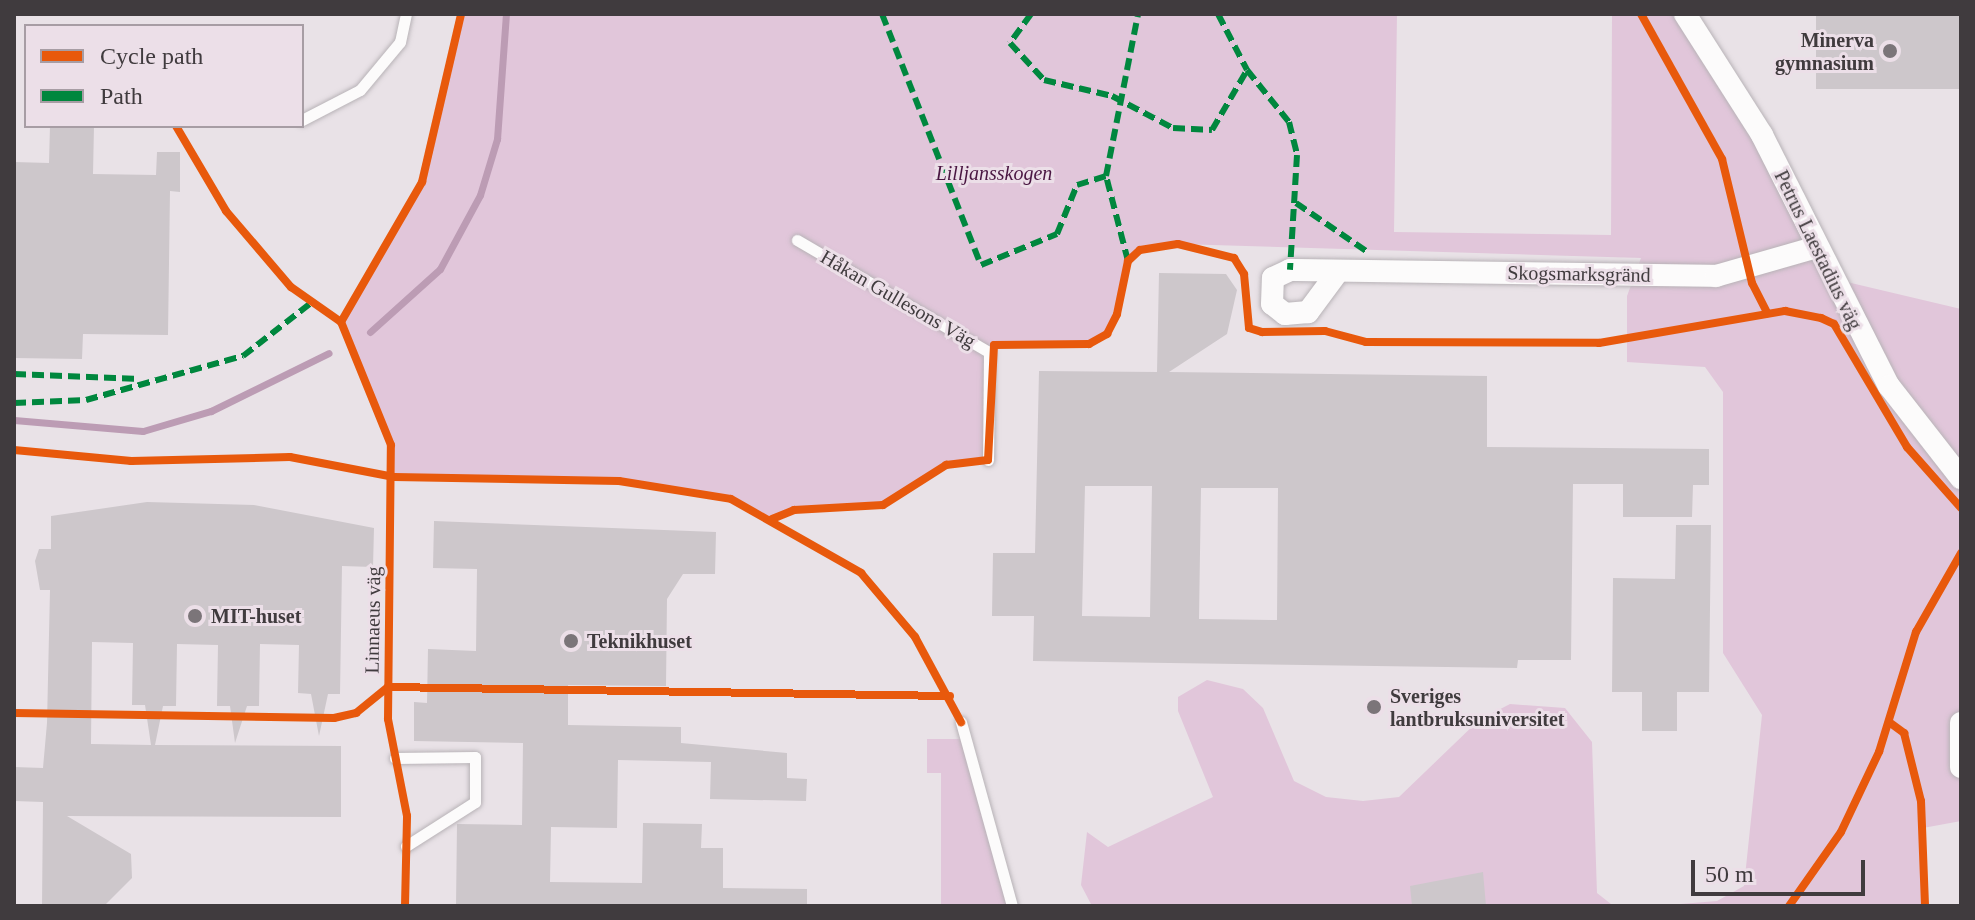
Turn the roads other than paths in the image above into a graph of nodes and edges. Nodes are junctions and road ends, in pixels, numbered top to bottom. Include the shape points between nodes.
1 (406, 14) edge
2 (1685, 14) edge
3 (304, 119) edge
4 (797, 240) dead end
5 (1817, 247) junction
6 (1337, 273) dead end
7 (988, 460) dead end
8 (1961, 478) edge
9 (961, 722) dead end
10 (1961, 723) edge
11 (395, 758) dead end
12 (1961, 767) edge
13 (406, 846) dead end
14 (1012, 906) edge

1 - 3 lane via 400,42 360,90
2 - 5 street, Petrus Laestadius väg via 1762,135
4 - 7 lane, Håkan Gullesons Väg via 989,352
5 - 6 street, Skogsmarksgränd via 1716,276
5 - 8 street, Petrus Laestadius väg via 1889,386
9 - 14 lane
10 - 12 street
11 - 13 lane via 475,757 475,802

